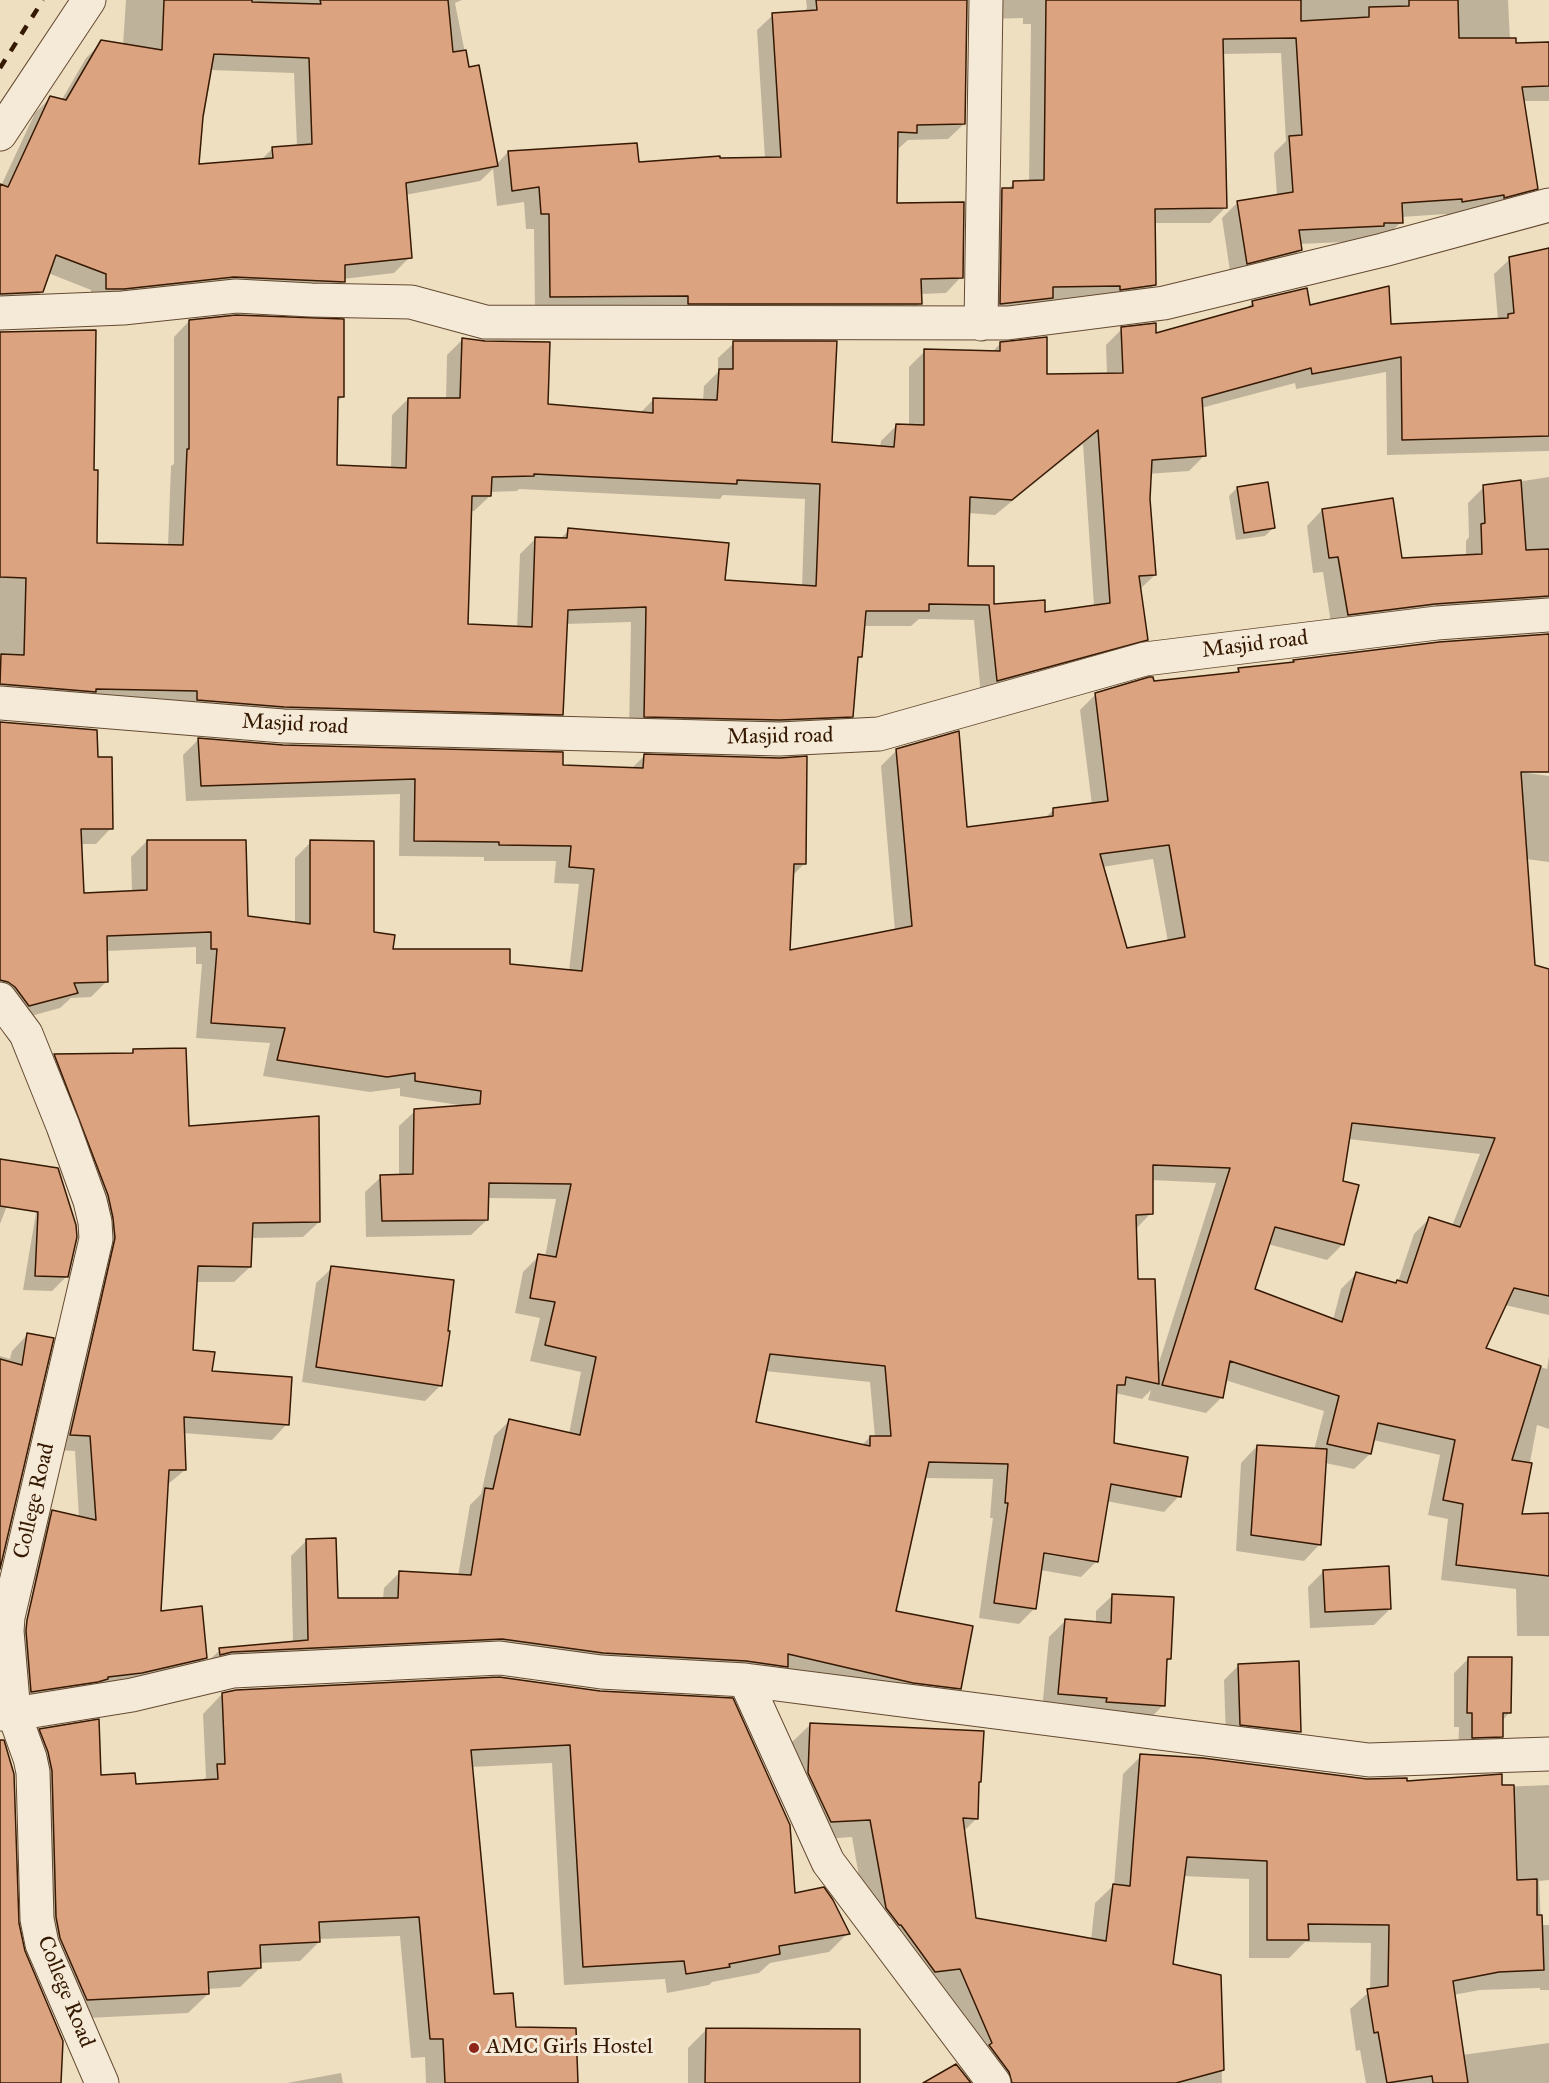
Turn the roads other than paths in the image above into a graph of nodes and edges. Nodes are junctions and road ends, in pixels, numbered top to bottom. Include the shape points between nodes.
1 (89, 0) edge
2 (986, 0) edge
3 (0, 134) edge
4 (1549, 205) edge
5 (0, 313) edge
6 (981, 324) junction
7 (1549, 615) edge
8 (0, 703) edge
9 (0, 999) edge
10 (745, 1680) junction
11 (7, 1714) edge
12 (1549, 1754) edge
13 (102, 2083) edge
14 (994, 2083) edge

1 - 3 street
2 - 6 street
4 - 6 street via 1164,303
5 - 6 street via 123,308 236,296 411,302 485,322
7 - 8 street, Masjid road via 1437,623 1145,659 879,734 780,739 283,726
9 - 11 street, College Road via 26,1034 90,1201 96,1231 8,1617
10 - 11 street via 601,1672 500,1658 233,1671 132,1695
10 - 12 street via 1369,1760
10 - 14 street via 828,1862
11 - 13 street, College Road via 33,1772 37,1919 42,1944

